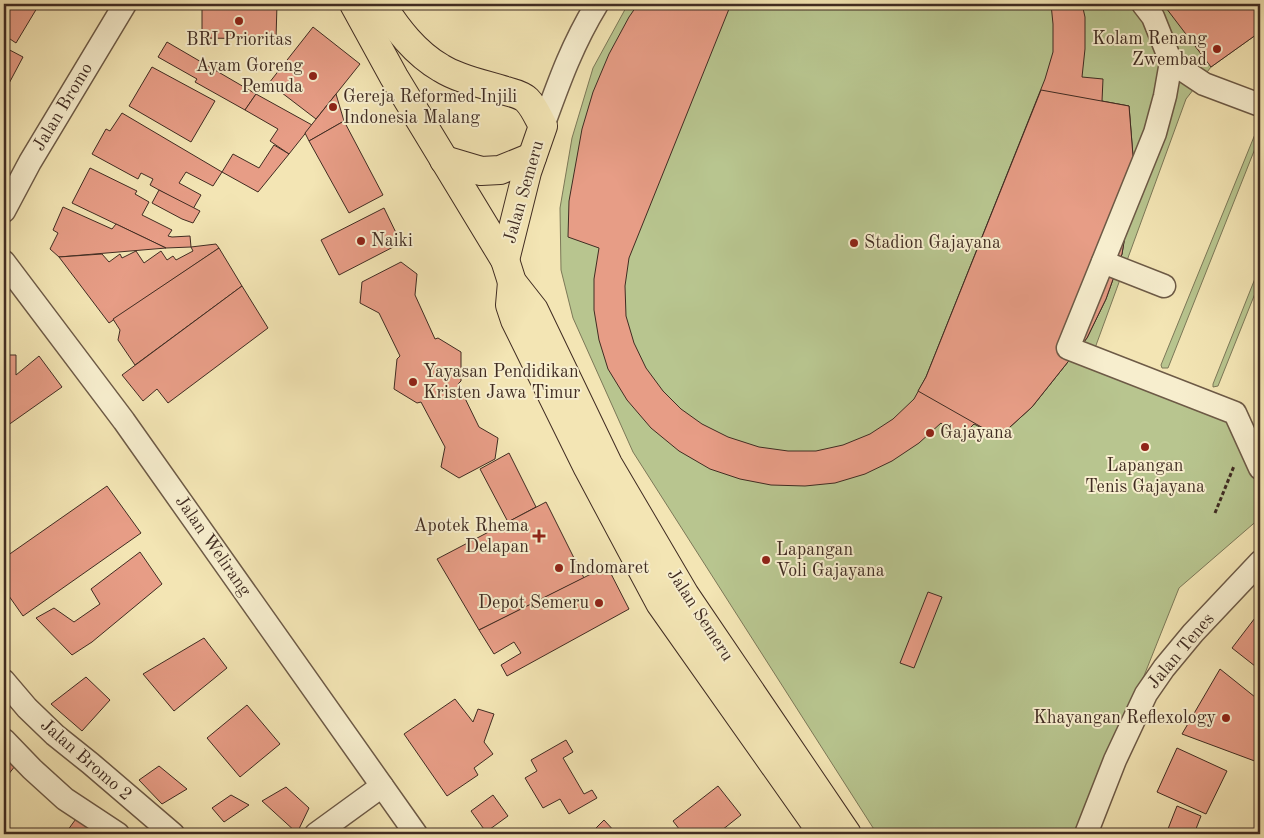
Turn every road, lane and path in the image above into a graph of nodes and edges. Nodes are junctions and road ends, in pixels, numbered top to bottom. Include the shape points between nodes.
1 (125, 4) edge
2 (354, 4) edge
3 (382, 4) edge
4 (597, 4) edge
5 (1144, 4) edge
6 (1172, 62) junction
7 (1260, 105) edge
8 (543, 126) junction
9 (532, 157) junction
10 (444, 160) junction
11 (4, 211) edge
12 (4, 262) edge
13 (1103, 262) junction
14 (509, 271) junction
15 (1164, 286) dead end
16 (1246, 437) junction
17 (1260, 468) edge
18 (1215, 513) dead end
19 (1260, 562) edge
20 (4, 680) edge
21 (4, 740) edge
22 (382, 786) junction
23 (118, 834) edge
24 (173, 834) edge
25 (316, 834) edge
26 (416, 834) edge
27 (822, 834) edge
28 (847, 834) edge
29 (1086, 834) edge

1 - 11 street, Jalan Bromo
2 - 10 main road, Jalan Semeru
3 - 8 main road, Jalan Semeru via 393,23 419,53 462,78 525,98
4 - 8 street via 563,68
5 - 6 street
6 - 7 street via 1204,84
6 - 13 street via 1155,133
8 - 9 main road, Jalan Semeru
9 - 10 main road via 500,170 481,171
9 - 14 main road, Jalan Semeru
10 - 14 main road, Jalan Semeru
12 - 22 street, Jalan Welirang via 124,421
13 - 15 street
13 - 16 street via 1068,348 1235,413
14 - 27 main road, Jalan Semeru via 510,305 515,320 588,468 660,603
14 - 28 main road, Jalan Semeru via 534,310 608,464 685,595
16 - 17 street
16 - 18 path
19 - 29 street, Jalan Tenes via 1194,633 1146,694
20 - 24 street, Jalan Bromo 2 via 55,735
21 - 23 street via 65,799
22 - 25 street
22 - 26 street, Jalan Welirang

